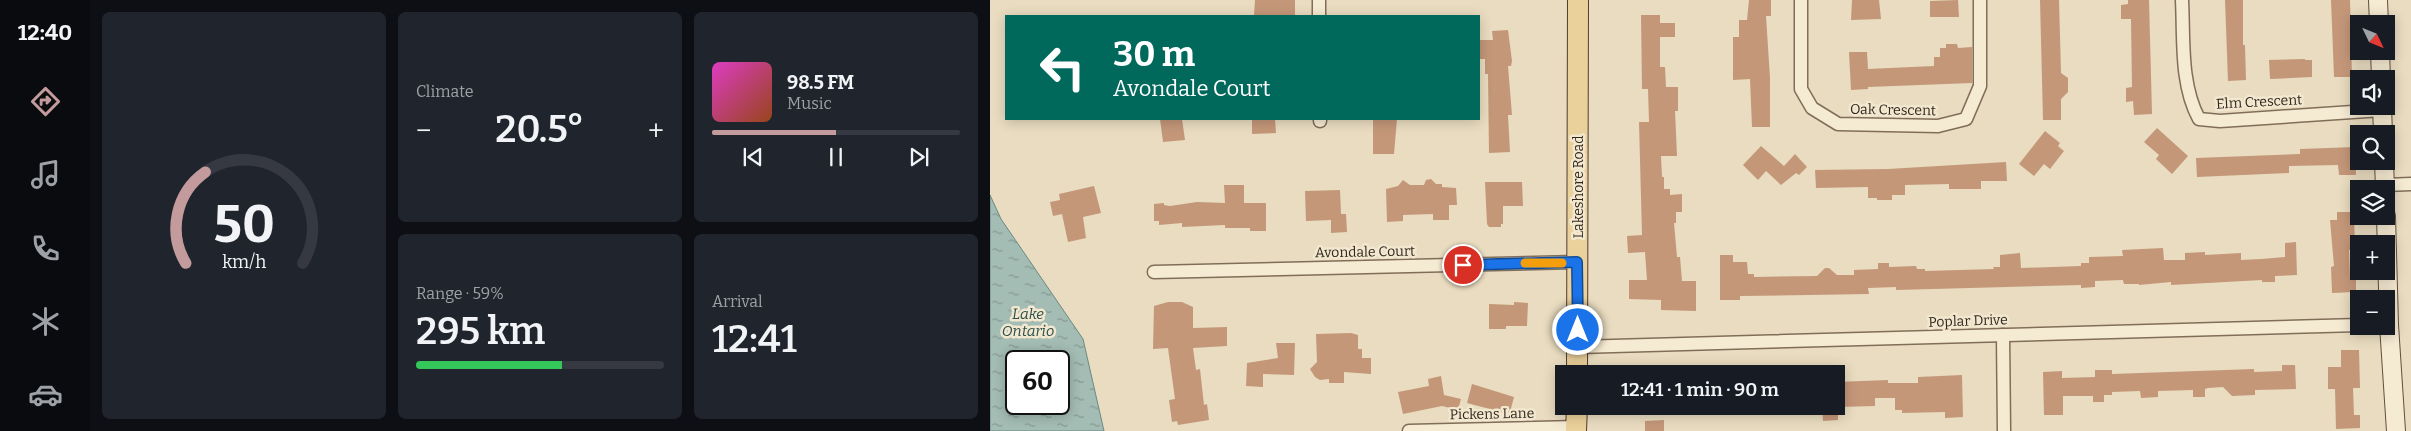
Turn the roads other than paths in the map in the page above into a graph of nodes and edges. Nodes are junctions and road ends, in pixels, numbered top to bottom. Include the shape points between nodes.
1 (1319, 0) edge
2 (1578, 0) edge
3 (1801, 0) edge
4 (1980, 0) edge
5 (2182, 0) edge
6 (2378, 0) edge
7 (1319, 15) edge
8 (2379, 15) edge
9 (2350, 111) edge
10 (2411, 184) edge
11 (2395, 186) edge
12 (2386, 225) edge
13 (1577, 262) junction
14 (1154, 272) dead end
15 (2387, 290) edge
16 (2350, 325) edge
17 (2003, 335) junction
18 (2389, 335) edge
19 (1578, 347) junction
20 (1577, 365) edge
21 (1576, 415) edge
22 (1576, 429) edge
23 (1409, 431) edge
24 (2004, 431) edge
25 (2396, 431) edge

1 - 7 street
2 - 13 main road, Lakeshore Road
3 - 4 street, Oak Crescent via 1800,89 1812,108 1838,124 1938,126 1966,119 1980,86
5 - 9 street, Elm Crescent via 2187,78 2191,103 2199,119 2220,121
6 - 8 street
10 - 11 street
12 - 15 street
13 - 14 street, Avondale Court
13 - 19 main road, Lakeshore Road
16 - 17 street, Poplar Drive
17 - 19 street, Poplar Drive
17 - 24 street
18 - 25 street
19 - 20 main road, Lakeshore Road
21 - 22 main road
22 - 23 street, Pickens Lane

